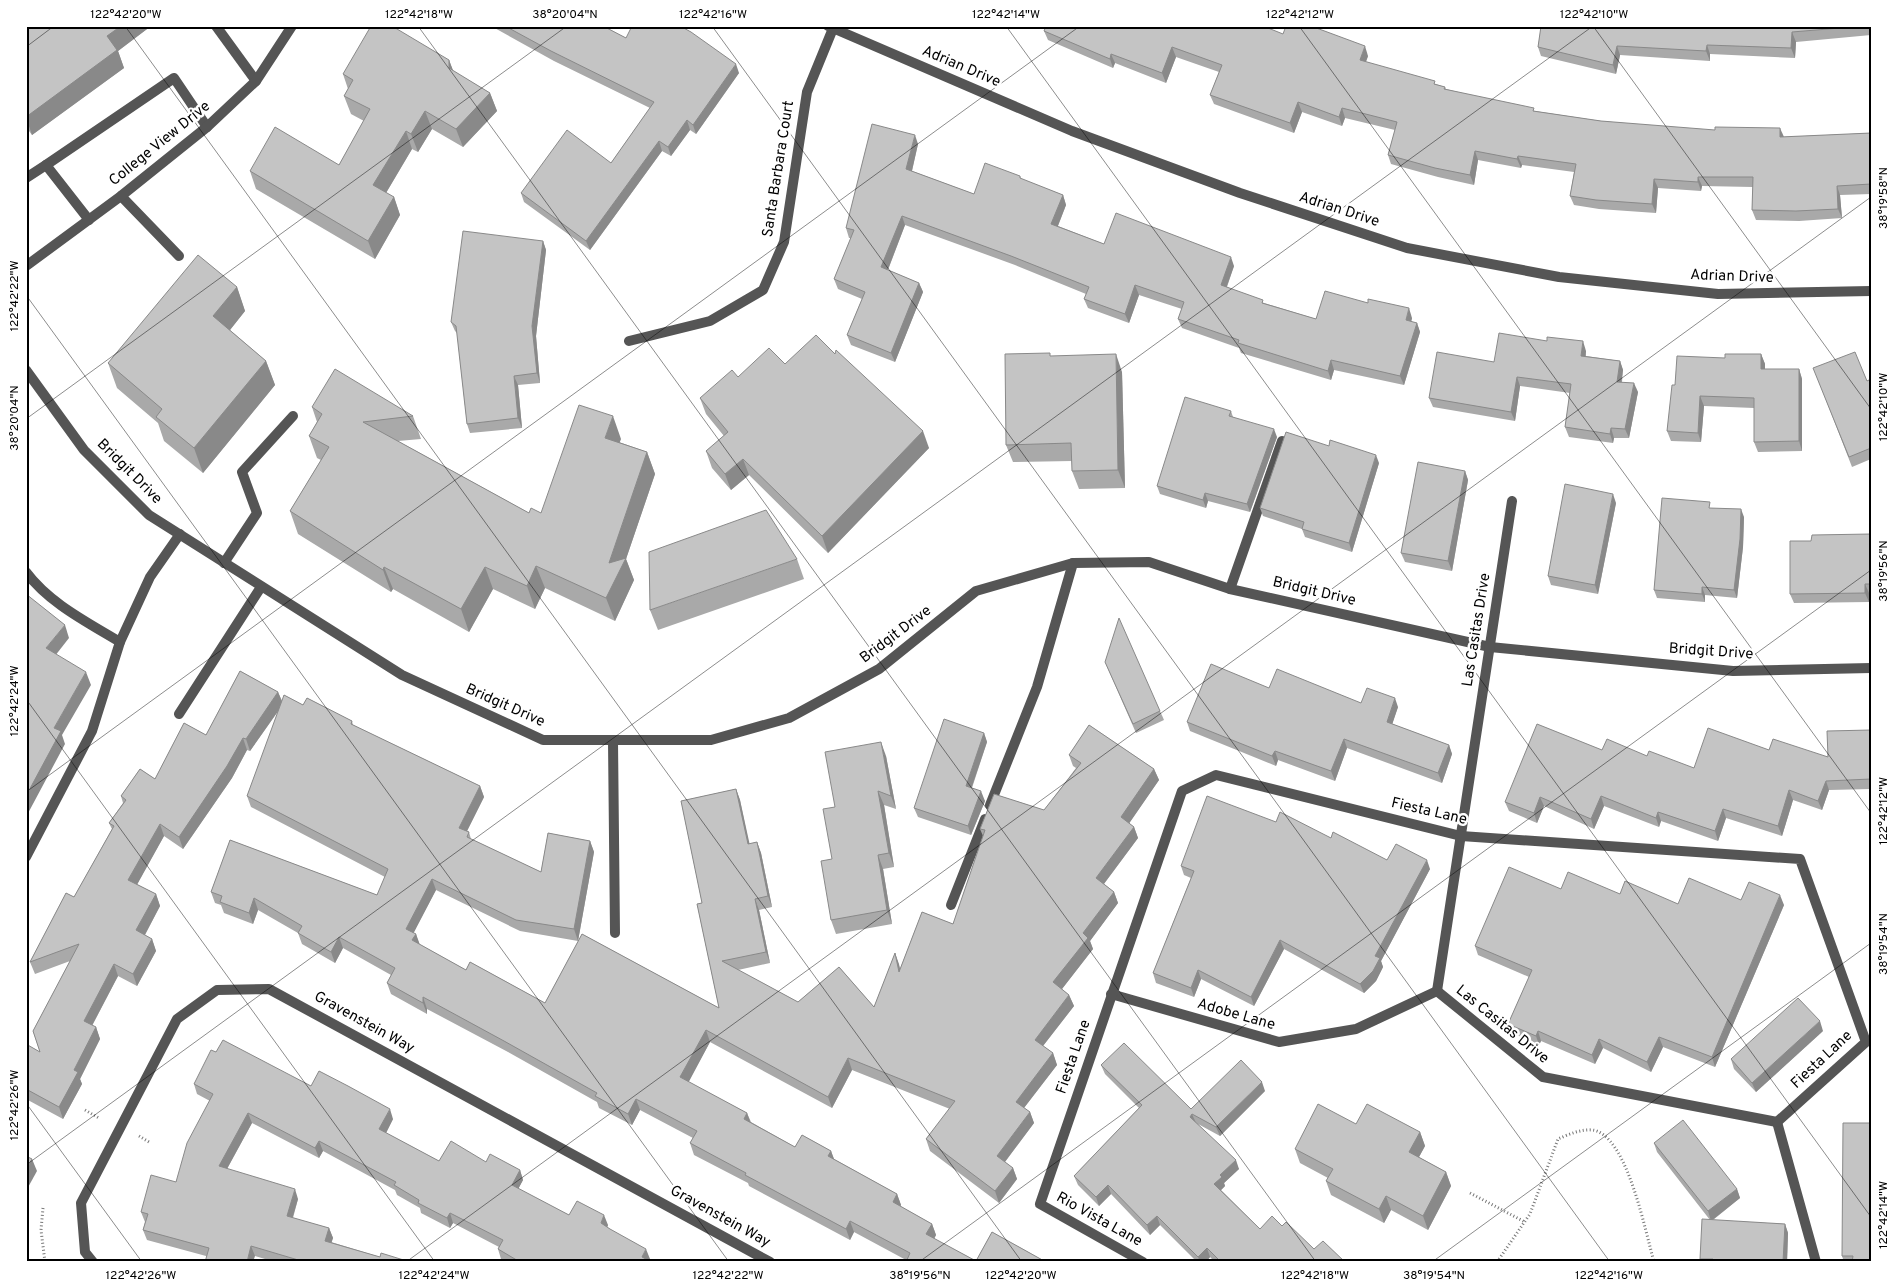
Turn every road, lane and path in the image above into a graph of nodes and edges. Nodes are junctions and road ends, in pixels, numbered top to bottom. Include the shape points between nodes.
1 (216, 26) edge
2 (292, 26) edge
3 (832, 27) edge
4 (256, 81) junction
5 (207, 127) junction
6 (46, 164) junction
7 (26, 178) edge
8 (121, 196) junction
9 (89, 220) junction
10 (179, 256) dead end
11 (26, 266) edge
12 (1871, 291) edge
13 (629, 341) dead end
14 (26, 370) edge
15 (293, 416) dead end
16 (1282, 441) edge
17 (1512, 501) dead end
18 (180, 534) junction
19 (224, 563) junction
20 (1073, 563) junction
21 (26, 572) edge
22 (261, 586) junction
23 (1230, 589) junction
24 (120, 642) junction
25 (1490, 647) junction
26 (1871, 668) edge
27 (179, 714) dead end
28 (613, 741) junction
29 (1461, 836) junction
30 (26, 857) edge
31 (951, 905) dead end
32 (615, 933) dead end
33 (1437, 991) junction
34 (1111, 994) junction
35 (85, 1110) dead end
36 (99, 1118) dead end
37 (1776, 1122) junction
38 (138, 1136) dead end
39 (149, 1142) dead end
40 (1470, 1193) dead end
41 (1040, 1204) joint
42 (43, 1208) dead end
43 (1525, 1222) junction
44 (44, 1262) edge
45 (93, 1262) edge
46 (770, 1262) edge
47 (1143, 1262) edge
48 (1497, 1262) edge
49 (1654, 1262) edge
50 (1816, 1262) edge

1 - 4 street
2 - 4 street, College View Drive
3 - 12 street, Adrian Drive via 1072,131 1240,193 1406,248 1559,276 1718,294
3 - 13 street, Santa Barbara Court via 807,92 784,242 763,290 710,321
4 - 5 street, College View Drive
5 - 6 street via 174,78
5 - 8 street, College View Drive
6 - 7 street
6 - 9 street
8 - 9 street, College View Drive
8 - 10 street
9 - 11 street, College View Drive
14 - 18 street, Bridgit Drive via 84,450 149,516
15 - 19 street via 242,472 258,513
16 - 23 street
17 - 25 street, Las Casitas Drive
18 - 19 street, Bridgit Drive
18 - 24 street via 150,577
19 - 22 street, Bridgit Drive
20 - 23 street, Bridgit Drive via 1149,562
20 - 28 street, Bridgit Drive via 976,591 879,669 789,718 712,740
20 - 31 street via 1036,687
21 - 24 street via 36,585 74,614
22 - 27 street
22 - 28 street, Bridgit Drive via 402,676 543,740
23 - 25 street, Bridgit Drive
24 - 30 street via 92,731
25 - 26 street, Bridgit Drive via 1732,671
25 - 29 street, Las Casitas Drive
28 - 32 street
29 - 33 street, Las Casitas Drive
29 - 34 street, Fiesta Lane via 1216,775 1182,791
29 - 37 street, Fiesta Lane via 1800,859 1866,1042
33 - 34 street, Adobe Lane via 1356,1029 1278,1042
33 - 37 street, Las Casitas Drive via 1543,1077
34 - 41 street, Fiesta Lane
35 - 36 path
37 - 50 street
38 - 39 path
40 - 43 path
41 - 47 street, Rio Vista Lane
42 - 44 path
43 - 48 path
43 - 49 path via 1558,1139 1574,1132 1598,1131 1610,1140 1630,1175
45 - 46 street, Gravenstein Way via 85,1252 81,1203 177,1019 217,990 269,989

